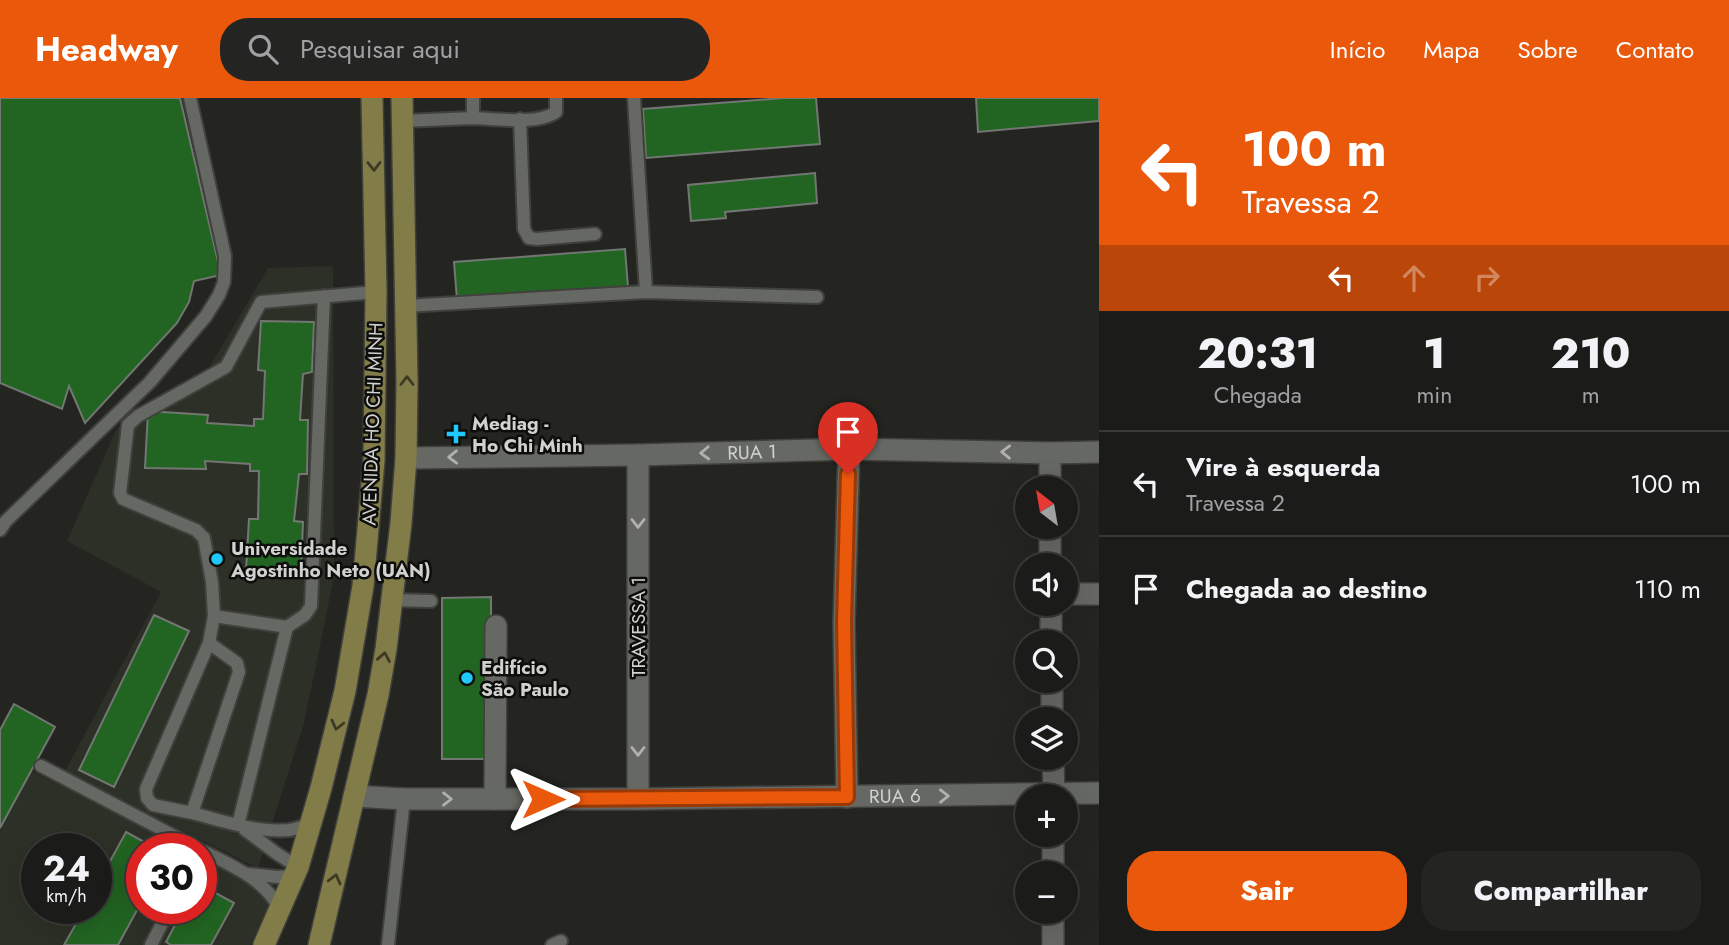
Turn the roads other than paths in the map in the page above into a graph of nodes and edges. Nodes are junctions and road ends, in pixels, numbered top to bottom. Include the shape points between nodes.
1 (190, 98) edge
2 (372, 98) edge
3 (402, 98) edge
4 (473, 98) edge
5 (556, 98) edge
6 (634, 98) edge
7 (473, 118) junction
8 (520, 119) junction
9 (402, 121) junction
10 (595, 234) dead end
11 (376, 292) junction
12 (646, 292) junction
13 (324, 296) junction
14 (817, 297) dead end
15 (405, 306) junction
16 (849, 449) junction
17 (1099, 452) edge
18 (1050, 453) junction
19 (638, 455) junction
20 (406, 458) junction
21 (1050, 476) edge
22 (0, 530) edge
23 (1078, 594) edge
24 (1099, 594) edge
25 (391, 600) junction
26 (431, 601) dead end
27 (214, 616) junction
28 (495, 626) dead end
29 (287, 627) junction
30 (209, 643) junction
31 (41, 766) dead end
32 (1099, 793) edge
33 (1078, 794) edge
34 (1015, 795) edge
35 (354, 796) junction
36 (847, 797) junction
37 (404, 799) junction
38 (495, 799) junction
39 (638, 799) junction
40 (192, 813) junction
41 (310, 824) junction
42 (238, 825) junction
43 (168, 833) edge
44 (217, 858) edge
45 (296, 871) junction
46 (248, 874) junction
47 (281, 909) junction
48 (162, 924) edge
49 (1053, 924) edge
50 (151, 945) edge
51 (264, 945) edge
52 (318, 945) edge
53 (388, 945) edge
54 (1053, 945) edge

1 - 22 lane via 225,256 219,295 150,382
2 -> 11 main road, AVENIDA HO CHI MINH
3 - 9 main road, AVENIDA HO CHI MINH
4 - 7 lane
5 - 8 lane via 556,112 549,118
6 - 12 lane
7 - 8 lane
7 - 9 lane
8 - 10 lane via 524,229 529,238
9 - 15 main road, AVENIDA HO CHI MINH
11 - 13 lane
11 -> 41 main road, AVENIDA HO CHI MINH via 374,460 363,586 345,691
12 - 14 lane
12 - 15 lane
13 - 27 lane via 261,302 226,367 128,425 120,493 123,499 197,530 204,538
13 - 29 lane via 311,606
20 -> 15 main road, AVENIDA HO CHI MINH
18 -> 16 street, RUA 1
16 -> 19 street, RUA 1
16 - 36 street via 844,622
17 - 18 street, RUA 1
18 - 21 street
19 -> 20 street, RUA 1
19 -> 39 street, TRAVESSA 1
20 - 25 main road, AVENIDA HO CHI MINH
23 - 24 street
25 - 26 lane
35 -> 25 main road, AVENIDA HO CHI MINH via 378,695
27 - 29 lane
27 - 30 lane
28 - 38 street
29 - 42 lane
30 - 40 lane via 237,663 239,672
30 - 40 lane via 146,789 153,805
31 - 43 lane
32 - 33 street, RUA 6
36 -> 34 street, RUA 6
35 - 37 street, RUA 6
52 -> 35 main road, AVENIDA HO CHI MINH
36 - 39 street, RUA 6
37 -> 38 street, RUA 6
37 - 53 lane
38 - 39 street, RUA 6
40 - 42 lane
41 - 42 lane via 292,830
41 - 45 main road, AVENIDA HO CHI MINH
42 - 45 lane
44 - 46 lane
45 - 46 lane via 278,877
45 - 47 main road, AVENIDA HO CHI MINH
46 - 47 lane via 273,895
47 - 51 main road, AVENIDA HO CHI MINH
48 - 50 lane
49 - 54 street

